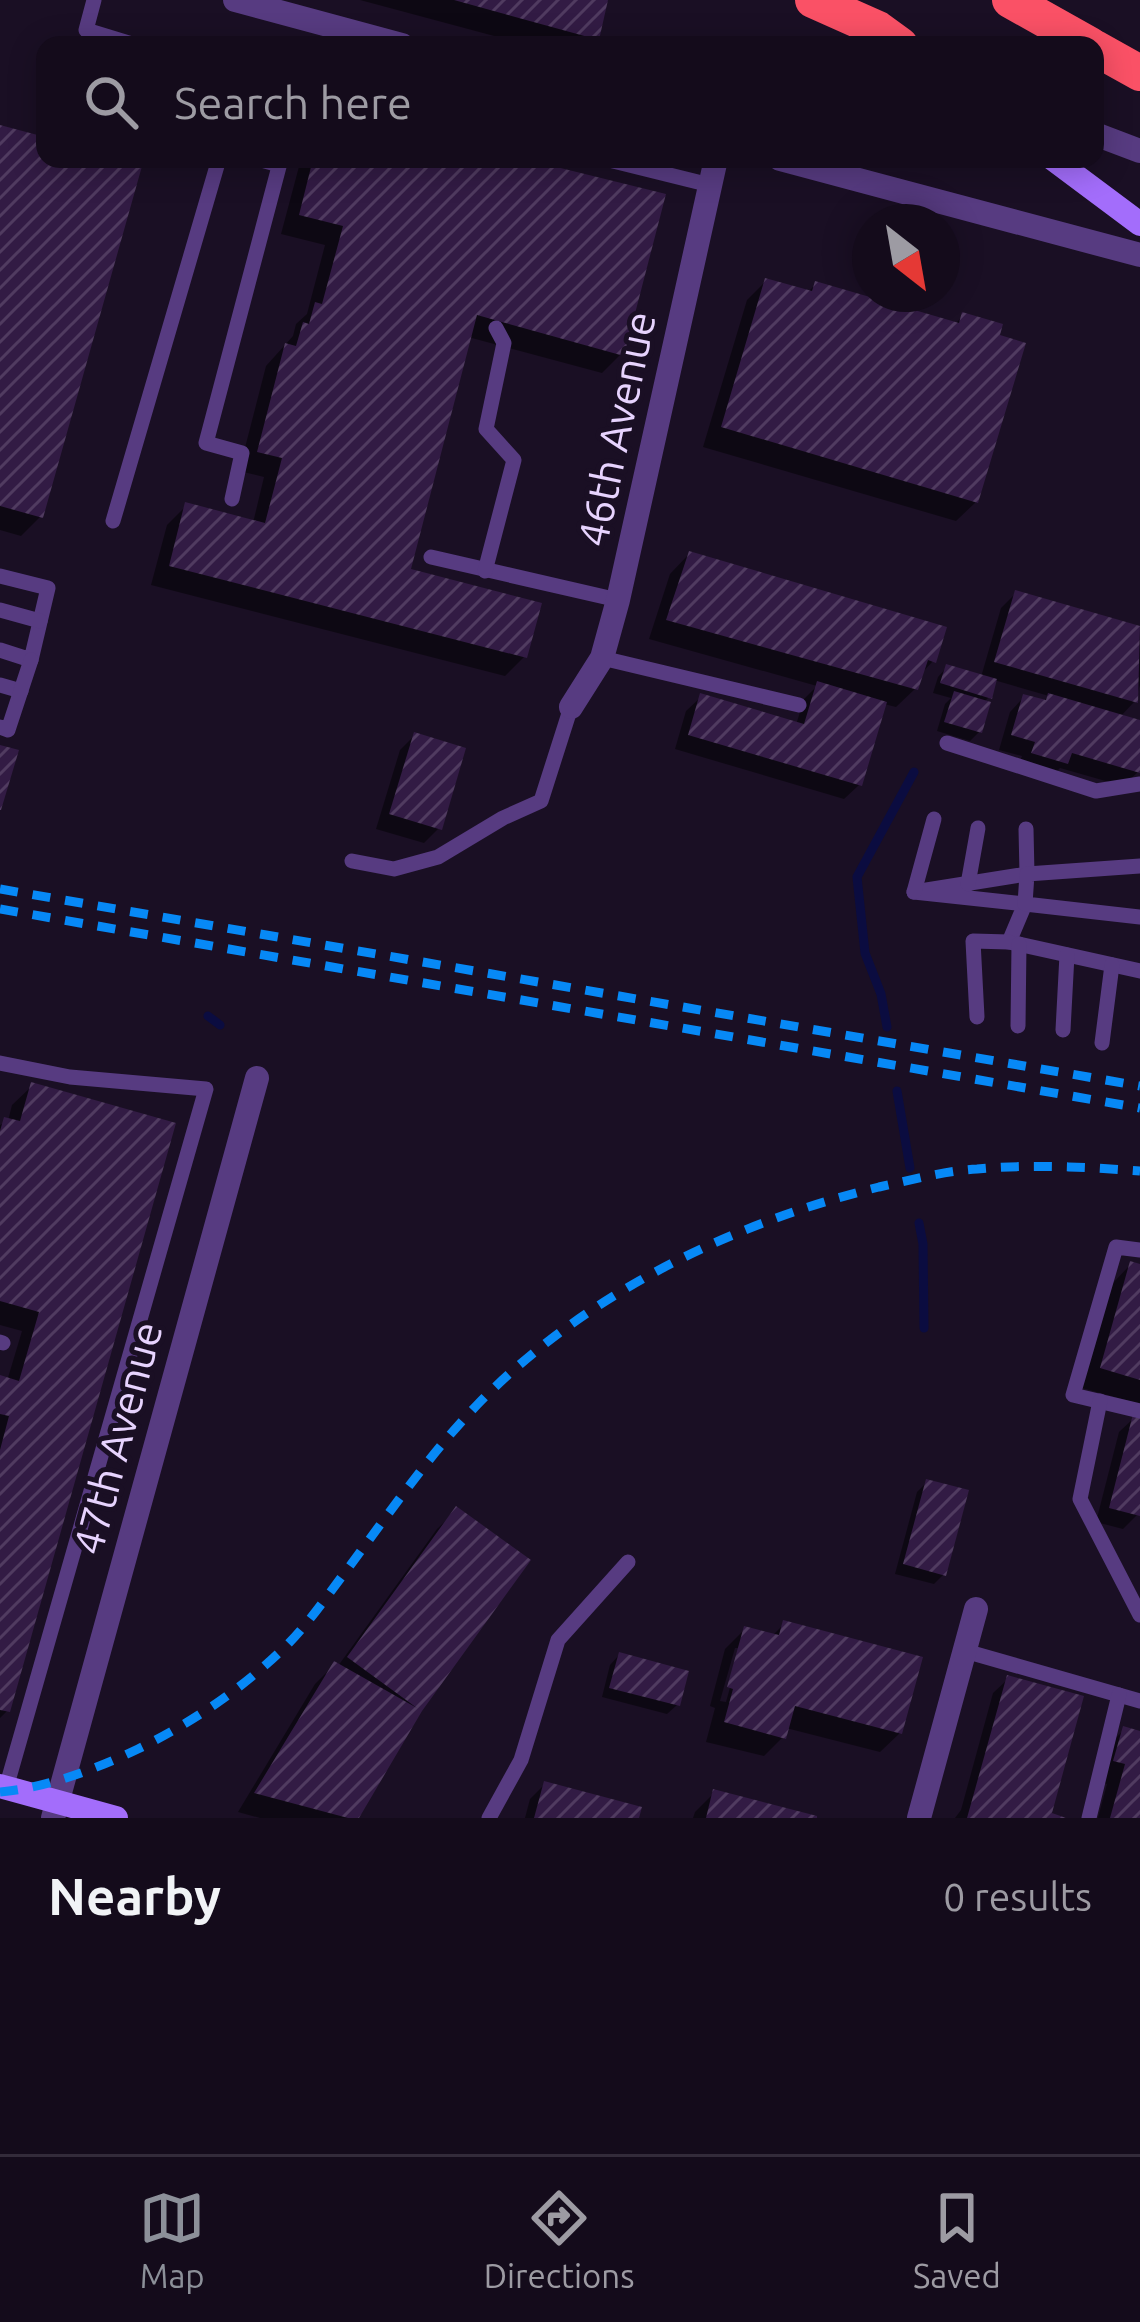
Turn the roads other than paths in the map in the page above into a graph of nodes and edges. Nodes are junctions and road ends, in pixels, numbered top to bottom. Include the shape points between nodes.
1 (94, 0) edge
2 (235, 0) edge
3 (813, 0) edge
4 (1012, 1) edge
5 (106, 36) edge
6 (368, 36) edge
7 (852, 36) edge
8 (888, 36) edge
9 (1075, 36) edge
10 (1104, 52) edge
11 (1140, 73) edge
12 (1104, 137) edge
13 (1140, 151) edge
14 (216, 168) edge
15 (278, 168) edge
16 (641, 168) edge
17 (714, 168) edge
18 (814, 168) edge
19 (1065, 168) edge
20 (710, 185) junction
21 (1140, 224) edge
22 (1140, 255) edge
23 (496, 328) dead end
24 (232, 499) dead end
25 (113, 521) dead end
26 (431, 557) dead end
27 (485, 571) junction
28 (0, 576) edge
29 (618, 600) junction
30 (0, 610) edge
31 (40, 622) junction
32 (0, 650) edge
33 (602, 658) junction
34 (31, 660) junction
35 (0, 685) edge
36 (21, 691) junction
37 (799, 705) dead end
38 (571, 707) joint
39 (0, 727) edge
40 (946, 743) dead end
41 (1140, 784) edge
42 (934, 819) dead end
43 (978, 828) dead end
44 (1026, 830) dead end
45 (352, 861) dead end
46 (1140, 866) edge
47 (1027, 874) junction
48 (968, 884) junction
49 (914, 892) junction
50 (1025, 904) junction
51 (1140, 917) edge
52 (1014, 943) junction
53 (1067, 955) junction
54 (1112, 965) junction
55 (1140, 971) edge
56 (977, 1017) dead end
57 (1018, 1026) dead end
58 (1063, 1030) dead end
59 (1102, 1042) dead end
60 (0, 1063) edge
61 (256, 1078) dead end
62 (1140, 1250) edge
63 (1100, 1401) junction
64 (1140, 1411) edge
65 (628, 1562) dead end
66 (976, 1610) dead end
67 (1140, 1615) edge
68 (964, 1651) junction
69 (1119, 1695) junction
70 (1140, 1701) edge
71 (3, 1787) edge
72 (55, 1810) edge
73 (116, 1818) edge
74 (489, 1818) edge
75 (919, 1818) edge
76 (1089, 1818) edge

1 - 5 lane via 86,30
2 - 6 street
3 - 7 highway
3 - 8 highway
4 - 9 highway
10 - 11 highway
12 - 13 street
14 - 25 lane
15 - 24 lane via 206,442 242,453
16 - 20 lane
17 - 20 street, 46th Avenue
18 - 22 street
19 - 21 main road
20 - 29 street, 46th Avenue
23 - 27 lane via 504,343 486,429 514,460
26 - 27 lane
27 - 29 lane
28 - 31 lane via 49,588
29 - 33 street, 46th Avenue
30 - 31 lane
31 - 34 lane
32 - 34 lane
33 - 37 lane
33 - 38 street, 46th Avenue
34 - 36 lane
35 - 36 lane
36 - 39 lane via 8,730
38 - 45 lane via 541,801 438,857 394,869
40 - 41 lane via 1096,791
42 - 49 lane
43 - 48 lane
44 - 47 lane
46 - 47 lane
47 - 48 lane
47 - 50 lane
48 - 49 lane
49 - 50 lane
50 - 51 lane
50 - 52 lane
52 - 53 lane
52 - 56 lane via 973,941
52 - 57 lane
53 - 54 lane
53 - 58 lane
54 - 55 lane
54 - 59 lane
60 - 71 lane via 206,1089
61 - 72 street, 47th Avenue
62 - 63 lane via 1116,1247 1072,1395
63 - 64 lane
63 - 67 lane via 1080,1499
65 - 74 lane via 558,1640 521,1760
66 - 68 street
68 - 69 lane
68 - 75 street
69 - 70 lane
69 - 76 lane
71 - 72 main road
72 - 73 main road

